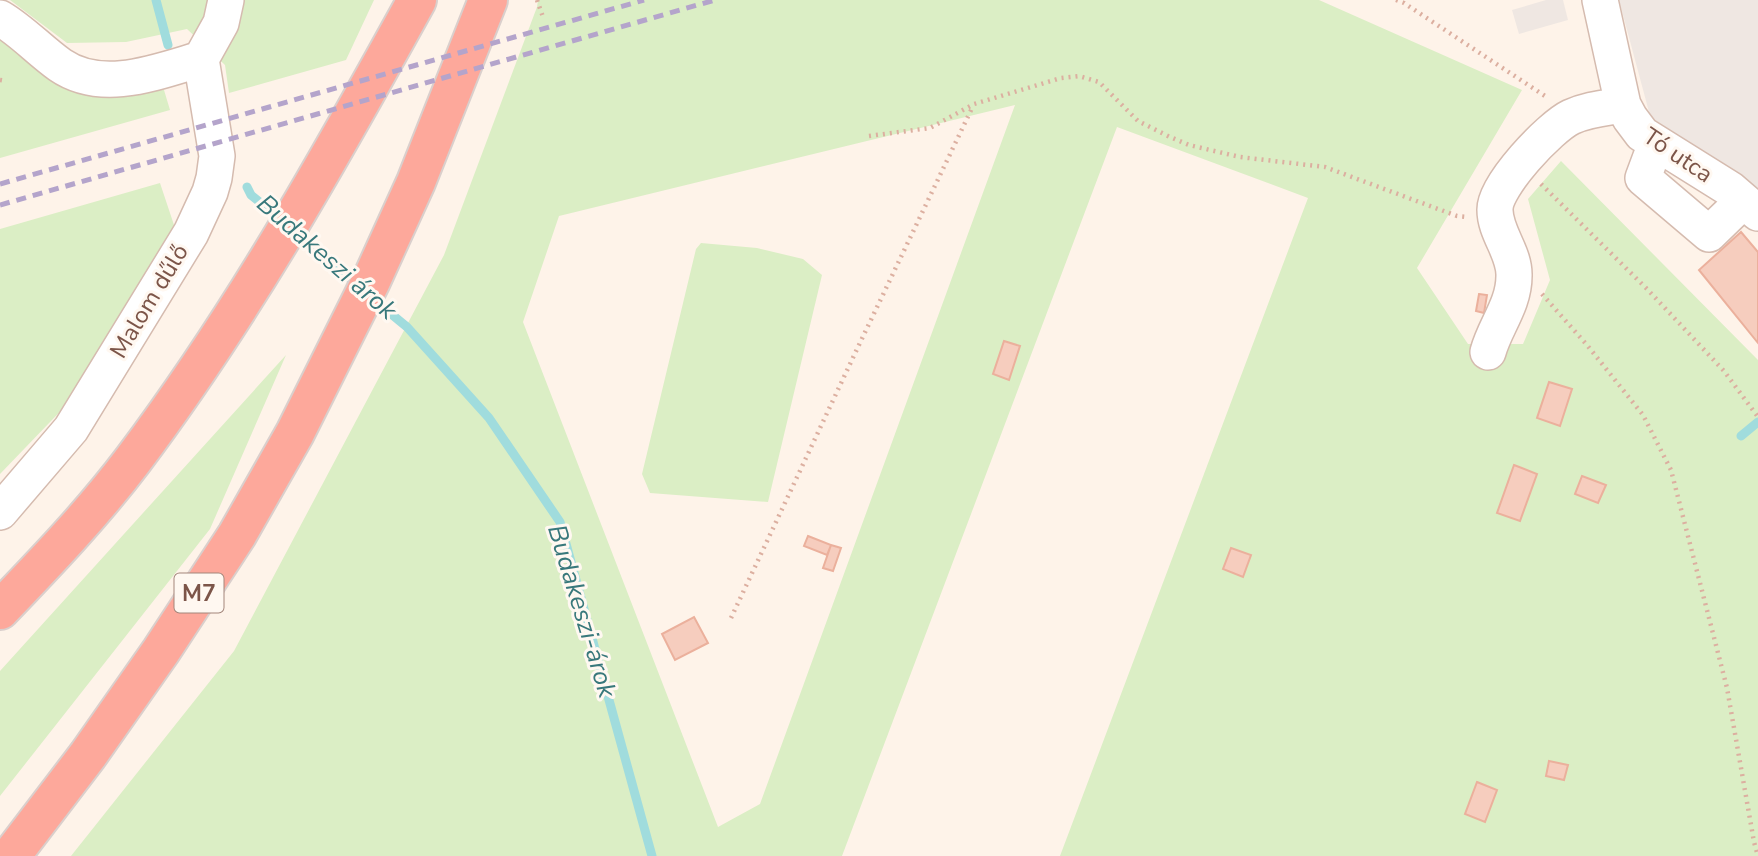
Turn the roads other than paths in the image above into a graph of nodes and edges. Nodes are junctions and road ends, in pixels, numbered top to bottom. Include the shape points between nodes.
1 (226, 0) edge
2 (416, 0) edge
3 (488, 0) edge
4 (1600, 0) edge
5 (0, 18) edge
6 (201, 59) junction
7 (1623, 105) junction
8 (1656, 143) junction
9 (1751, 207) edge
10 (1489, 348) dead end
11 (0, 512) edge
12 (0, 610) edge
13 (11, 856) edge

1 - 6 street via 221,23
2 - 12 highway via 329,159 199,369 132,462
3 - 13 highway, M7 via 415,182 295,433 237,535 154,662
4 - 7 street, Tó utca
5 - 6 street via 63,66 88,78 148,75
6 - 11 street, Malom dűlő via 217,156 203,209 71,429
7 - 8 street, Tó utca via 1642,134
7 - 10 street via 1569,118 1520,164 1497,197 1496,220 1514,275 1510,301
8 - 9 street, Tó utca
8 - 9 street via 1643,178 1709,234

